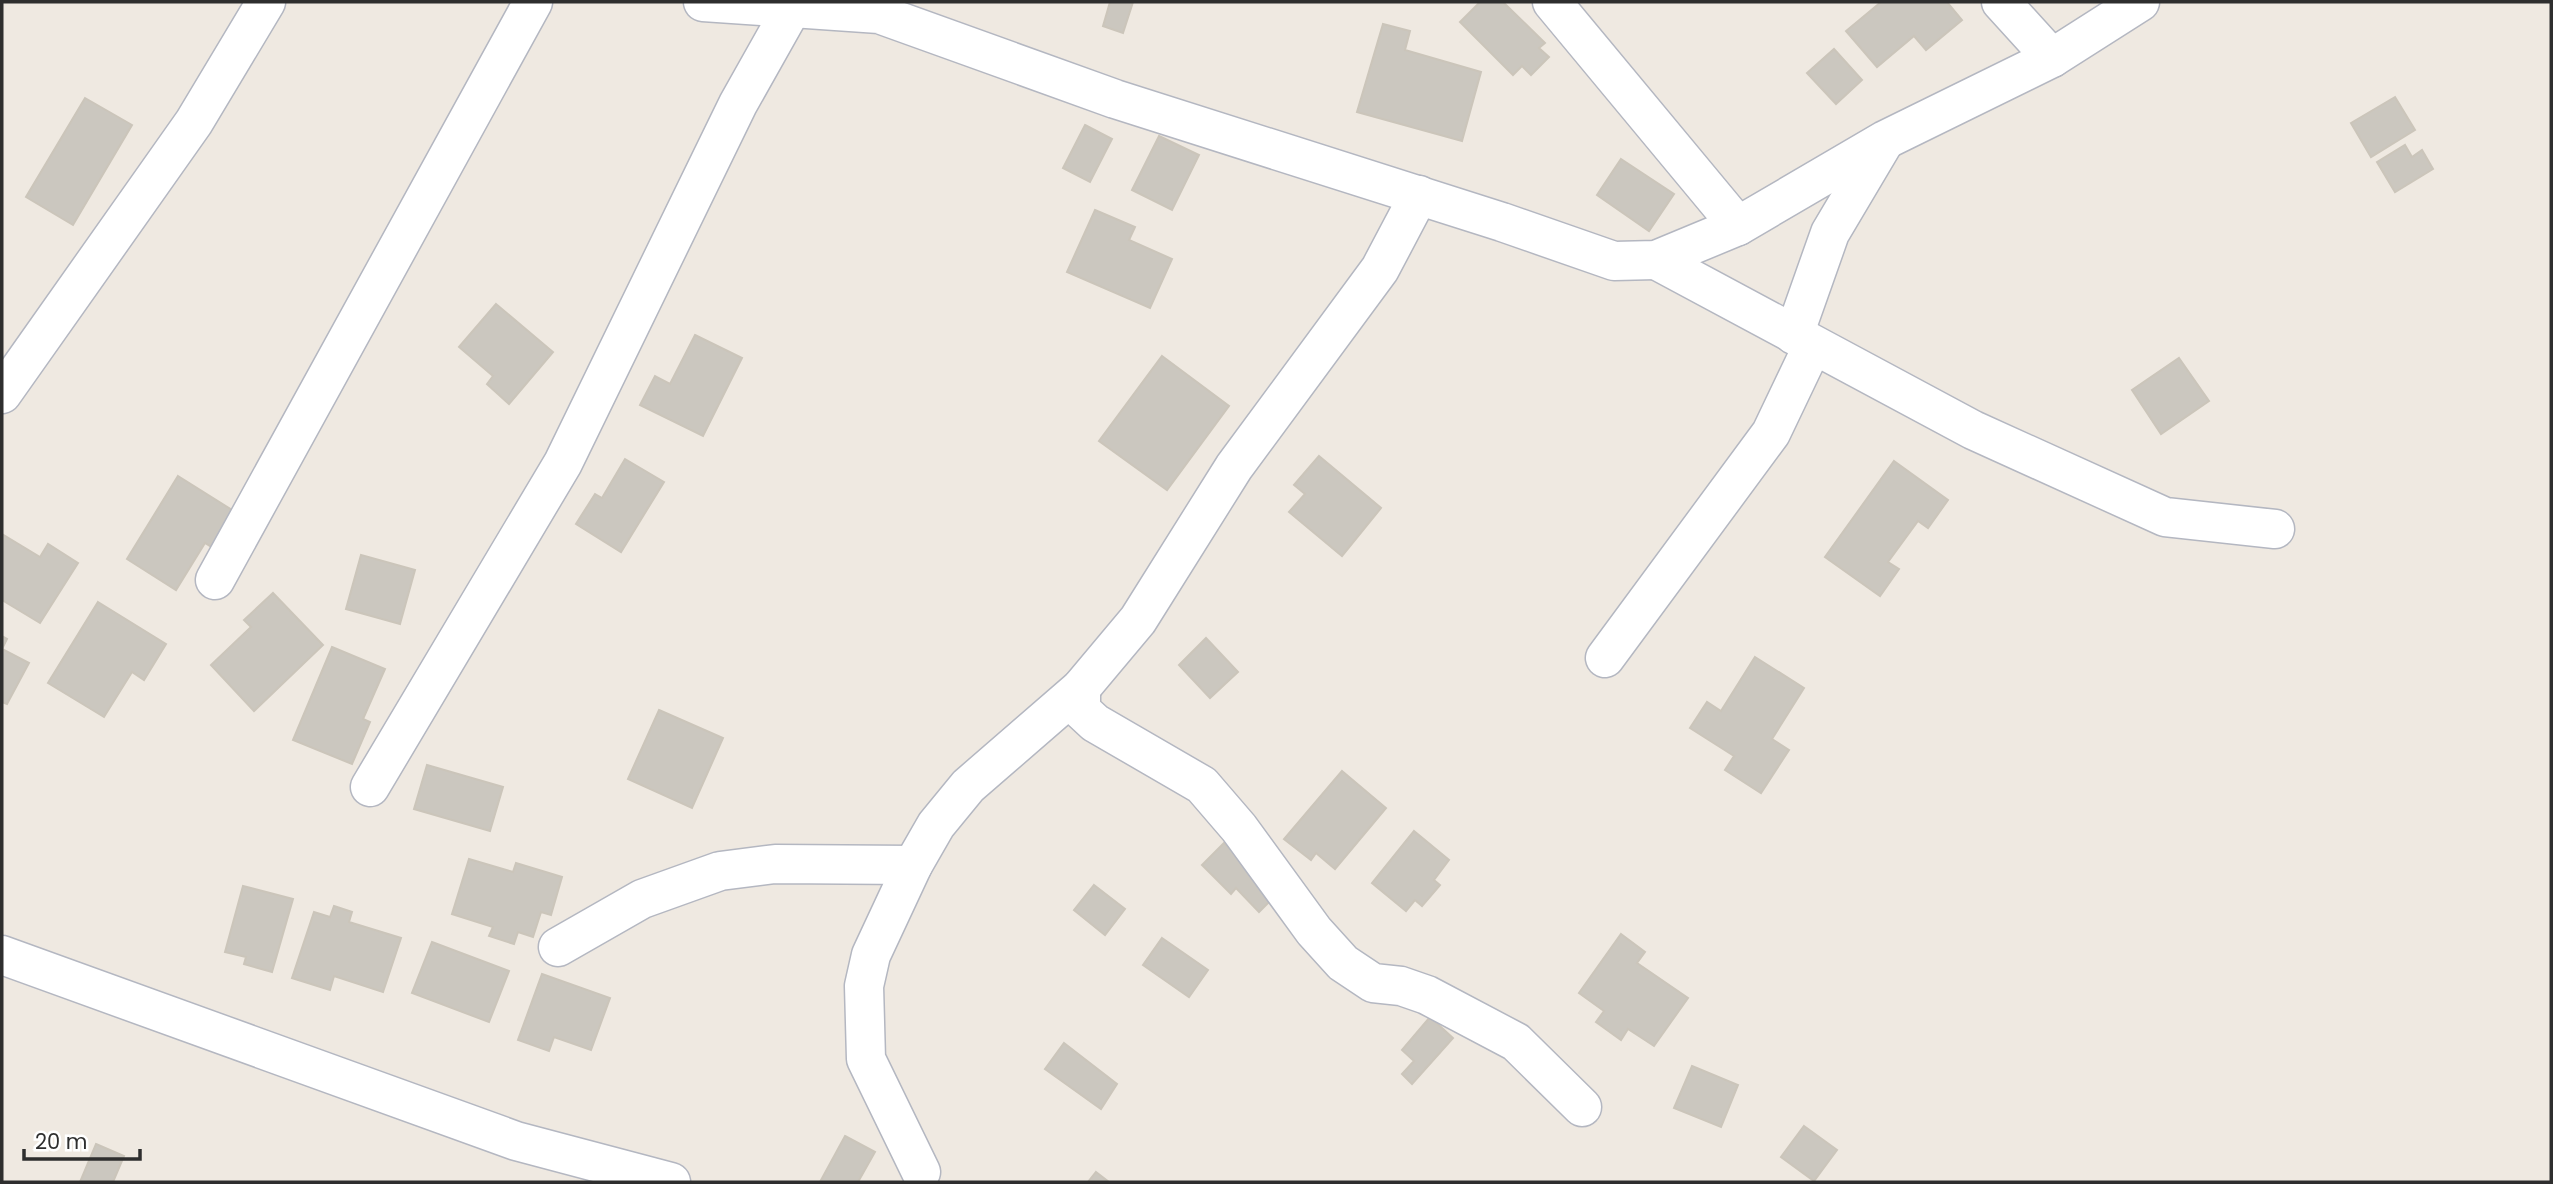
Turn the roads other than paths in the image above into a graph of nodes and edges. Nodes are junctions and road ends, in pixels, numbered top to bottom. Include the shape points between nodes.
1 (266, 2) edge
2 (533, 2) edge
3 (704, 2) edge
4 (1552, 2) edge
5 (2001, 2) edge
6 (2140, 2) edge
7 (792, 8) junction
8 (2052, 58) junction
9 (1885, 140) junction
10 (1419, 195) junction
11 (1738, 226) junction
12 (1656, 260) junction
13 (1804, 340) junction
14 (2, 394) edge
15 (2275, 529) dead end
16 (215, 580) dead end
17 (1605, 659) dead end
18 (1081, 688) junction
19 (370, 787) dead end
20 (913, 865) junction
21 (558, 947) dead end
22 (2, 955) edge
23 (1582, 1107) dead end
24 (921, 1172) dead end
25 (671, 1182) edge

1 - 14 street via 194,122
2 - 16 street
3 - 7 street
4 - 11 street
5 - 8 street
6 - 8 street
7 - 10 street via 879,13 1115,99
7 - 19 street via 701,177 563,463
8 - 9 street
9 - 11 street
9 - 13 street via 1830,233
10 - 12 street via 1614,261
10 - 18 street via 1380,269 1234,467 1138,620
11 - 12 street
12 - 13 street
13 - 15 street via 1973,430 2165,517
13 - 17 street via 1771,433
18 - 20 street via 968,786 936,825
18 - 23 street via 1081,710 1095,723 1202,785 1343,964 1373,983 1427,995 1516,1042
20 - 21 street via 775,864 720,872 642,899
20 - 24 street via 871,955 864,986 866,1059
22 - 25 street via 516,1142

